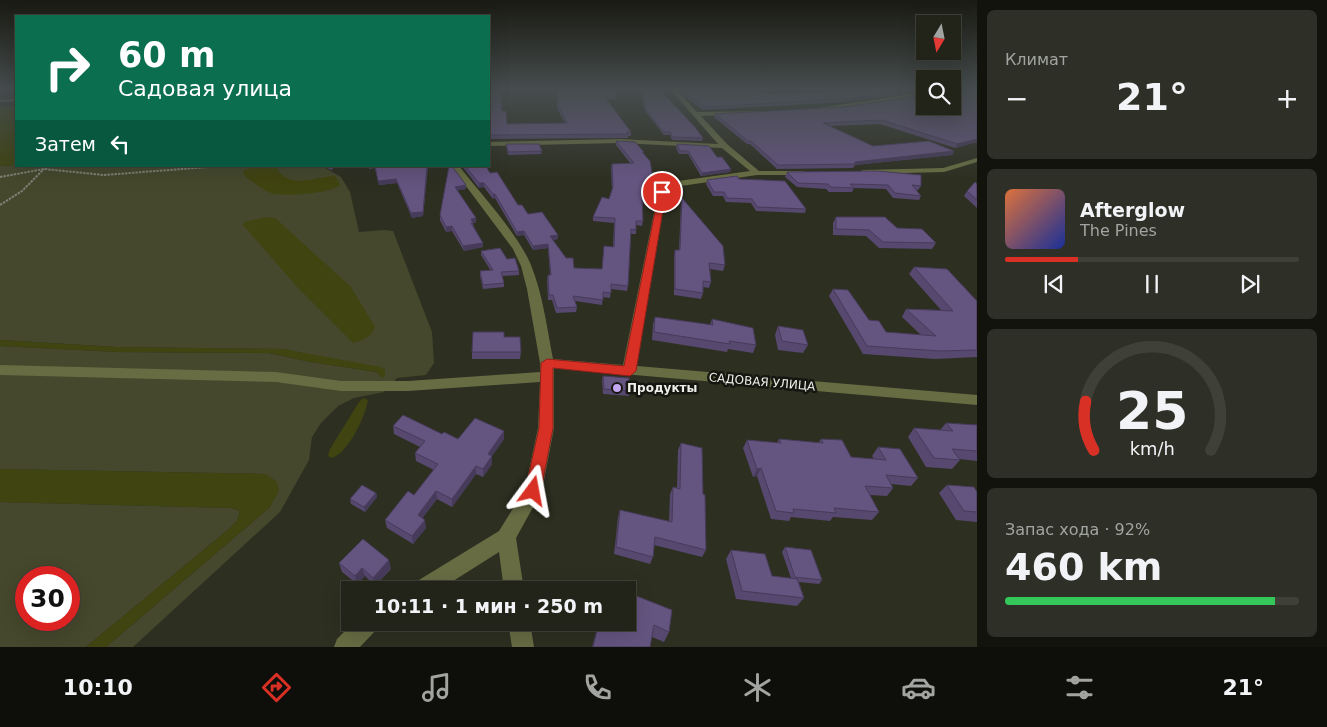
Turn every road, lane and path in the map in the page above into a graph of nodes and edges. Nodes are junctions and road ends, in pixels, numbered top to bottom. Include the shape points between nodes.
1 (701, 119) edge
2 (490, 144) edge
3 (724, 146) junction
4 (977, 160) edge
5 (208, 167) edge
6 (456, 167) edge
7 (44, 169) junction
8 (814, 172) edge
9 (852, 172) edge
10 (757, 173) junction
11 (0, 177) edge
12 (0, 205) edge
13 (0, 370) edge
14 (547, 370) junction
15 (630, 371) junction
16 (977, 400) edge
17 (506, 537) junction
18 (435, 581) edge
19 (513, 581) edge
20 (361, 631) edge
21 (520, 631) edge
22 (345, 647) edge
23 (523, 647) edge

1 - 3 street
2 - 3 street via 620,141
3 - 10 street
4 - 9 street via 938,170
5 - 7 path via 104,175
6 - 14 street via 518,249 526,266
7 - 11 path
7 - 12 path via 22,191
8 - 10 street
10 - 15 street via 671,185 662,192
13 - 14 street, САДОВАЯ УЛИЦА via 276,377 341,386 408,386
14 - 15 street, САДОВАЯ УЛИЦА
14 - 17 street via 546,428 533,491
15 - 16 street, САДОВАЯ УЛИЦА
17 - 18 street
17 - 19 street
20 - 22 street
21 - 23 street

